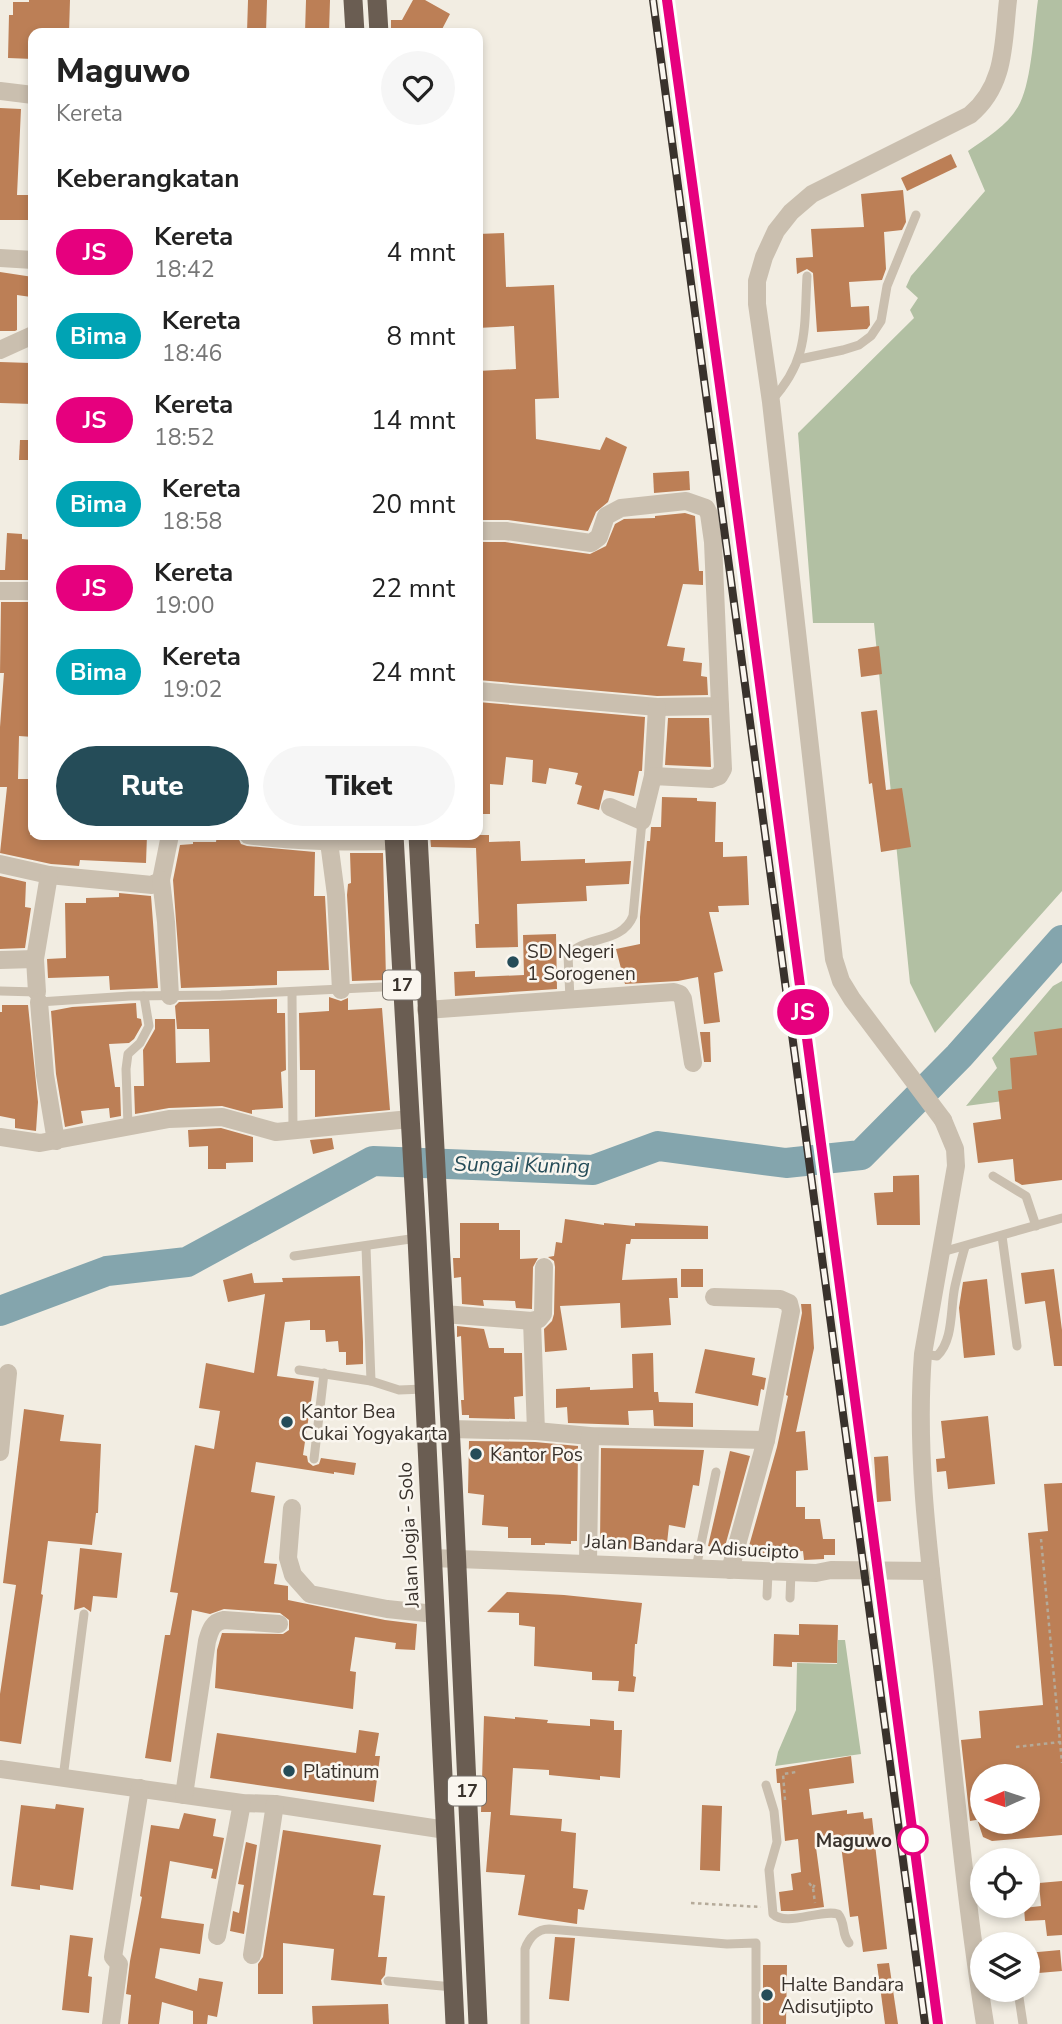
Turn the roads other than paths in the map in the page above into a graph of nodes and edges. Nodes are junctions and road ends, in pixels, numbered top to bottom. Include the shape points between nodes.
1 (353, 0) edge
2 (377, 0) edge
3 (1008, 0) edge
4 (355, 28) edge
5 (379, 28) edge
6 (0, 91) edge
7 (28, 94) edge
8 (916, 215) dead end
9 (0, 258) edge
10 (28, 260) edge
11 (807, 276) dead end
12 (28, 337) edge
13 (0, 350) edge
14 (800, 359) junction
15 (771, 402) junction
16 (483, 531) edge
17 (0, 591) edge
18 (28, 591) edge
19 (483, 691) edge
20 (720, 705) junction
21 (657, 707) junction
22 (653, 776) junction
23 (610, 807) dead end
24 (642, 821) junction
25 (169, 840) edge
26 (294, 840) edge
27 (362, 840) edge
28 (394, 840) edge
29 (418, 840) edge
30 (329, 842) junction
31 (0, 864) edge
32 (48, 875) junction
33 (161, 880) junction
34 (0, 960) edge
35 (35, 960) junction
36 (402, 986) junction
37 (341, 990) junction
38 (0, 991) edge
39 (292, 993) junction
40 (144, 996) junction
41 (170, 996) junction
42 (38, 997) junction
43 (570, 999) junction
44 (426, 1010) junction
45 (693, 1063) dead end
46 (128, 1126) junction
47 (410, 1127) junction
48 (293, 1131) junction
49 (0, 1137) edge
50 (56, 1142) junction
51 (993, 1176) dead end
52 (1062, 1218) edge
53 (1036, 1226) junction
54 (1002, 1236) junction
55 (417, 1238) junction
56 (366, 1247) junction
57 (965, 1247) junction
58 (942, 1252) junction
59 (294, 1256) dead end
60 (544, 1267) dead end
61 (714, 1297) dead end
62 (444, 1314) junction
63 (532, 1321) junction
64 (1017, 1346) dead end
65 (923, 1354) junction
66 (299, 1370) dead end
67 (8, 1373) dead end
68 (324, 1373) junction
69 (372, 1381) junction
70 (424, 1389) junction
71 (450, 1429) junction
72 (536, 1431) junction
73 (590, 1436) junction
74 (766, 1440) junction
75 (0, 1452) edge
76 (314, 1459) dead end
77 (716, 1472) dead end
78 (292, 1508) dead end
79 (929, 1548) junction
80 (432, 1555) junction
81 (456, 1556) junction
82 (588, 1562) junction
83 (696, 1568) junction
84 (730, 1570) junction
85 (768, 1572) junction
86 (791, 1573) junction
87 (905, 1575) junction
88 (932, 1575) junction
89 (767, 1596) dead end
90 (790, 1598) dead end
91 (934, 1599) junction
92 (84, 1614) dead end
93 (435, 1614) junction
94 (279, 1625) dead end
95 (0, 1769) edge
96 (63, 1778) junction
97 (766, 1785) dead end
98 (140, 1788) junction
99 (184, 1795) junction
100 (242, 1803) junction
101 (275, 1804) junction
102 (446, 1830) junction
103 (217, 1936) dead end
104 (849, 1943) dead end
105 (252, 1955) dead end
106 (388, 1981) dead end
107 (453, 1987) junction
108 (1020, 2002) edge
109 (111, 2024) edge
110 (455, 2024) edge
111 (478, 2024) edge
112 (525, 2024) edge
113 (756, 2024) edge
114 (985, 2024) edge
115 (1023, 2024) edge

1 - 4 highway
2 - 5 highway
3 - 15 street via 997,78 982,104 970,115 812,194 776,231 757,281
6 - 7 street
8 - 14 lane via 887,286 881,321 871,336 859,345
9 - 10 street
11 - 14 lane
12 - 13 street
14 - 15 lane
15 - 58 street via 834,960 852,999 943,1120 955,1149
16 - 20 street via 591,543 599,537 606,516 621,508 686,501 706,508 713,542
17 - 18 street
19 - 21 street
20 - 21 street
20 - 22 street via 723,769 719,776
21 - 22 street
22 - 24 street
23 - 24 street
24 - 43 lane via 630,924 616,935 568,955
25 - 33 street
26 - 30 street
27 - 30 street
28 - 36 highway, Jalan Jogja - Solo / 17
29 - 44 highway, 17
30 - 37 street via 337,895
31 - 32 street
32 - 33 street via 145,885
32 - 35 street
33 - 41 street
34 - 35 street
35 - 42 street
36 - 37 lane
36 - 47 highway, Jalan Jogja - Solo / 17
37 - 39 lane
38 - 42 lane
39 - 41 lane
39 - 48 lane
40 - 41 lane
40 - 42 lane
40 - 46 lane via 149,1026 127,1061
42 - 50 street
43 - 44 street
43 - 45 street via 680,994
44 - 62 highway, 17
46 - 48 street via 222,1117 276,1132
46 - 50 street
47 - 48 street
47 - 55 highway, Jalan Jogja - Solo / 17
49 - 50 street
51 - 53 lane via 1026,1196
52 - 53 lane
53 - 54 lane
54 - 57 lane
54 - 64 lane
55 - 56 lane
55 - 70 highway, Jalan Jogja - Solo / 17
56 - 59 lane
56 - 69 lane
57 - 58 lane
57 - 65 lane via 943,1351 937,1356
58 - 65 street
60 - 63 street via 543,1314
61 - 74 street via 780,1300 791,1305
62 - 63 street
62 - 71 highway, 17
63 - 72 street
65 - 79 street via 920,1425
66 - 68 lane
67 - 75 street
68 - 69 lane
68 - 76 lane
69 - 70 lane via 399,1390
70 - 80 highway, Jalan Jogja - Solo / 17
71 - 72 street
71 - 81 highway, 17
72 - 73 street
73 - 74 street
73 - 82 street
74 - 84 street
77 - 83 lane
78 - 93 street via 288,1558 293,1575 310,1594
79 - 87 street
79 - 88 street
80 - 81 street, Jalan Bandara Adisucipto
80 - 93 highway, Jalan Jogja - Solo / 17
81 - 82 street, Jalan Bandara Adisucipto
81 - 111 highway, 17
82 - 83 street, Jalan Bandara Adisucipto
83 - 84 street, Jalan Bandara Adisucipto
84 - 85 street, Jalan Bandara Adisucipto
85 - 86 street, Jalan Bandara Adisucipto
85 - 89 lane
86 - 87 street, Jalan Bandara Adisucipto
86 - 90 lane
87 - 88 street, Jalan Bandara Adisucipto
87 - 91 street via 923,1585
88 - 91 street
91 - 114 street via 960,1853
92 - 96 lane
93 - 102 highway, Jalan Jogja - Solo / 17
94 - 99 street via 224,1620 212,1628
95 - 96 street
96 - 98 street
97 - 104 lane via 777,1842 769,1870 775,1917 838,1914
98 - 99 street
98 - 109 street via 113,1957 119,1965
99 - 100 street
100 - 101 street
100 - 103 street
101 - 102 street
101 - 105 street
102 - 107 highway, Jalan Jogja - Solo / 17
106 - 107 lane
107 - 110 highway, Jalan Jogja - Solo / 17
108 - 115 lane
112 - 113 lane via 525,1948 543,1929 756,1943

